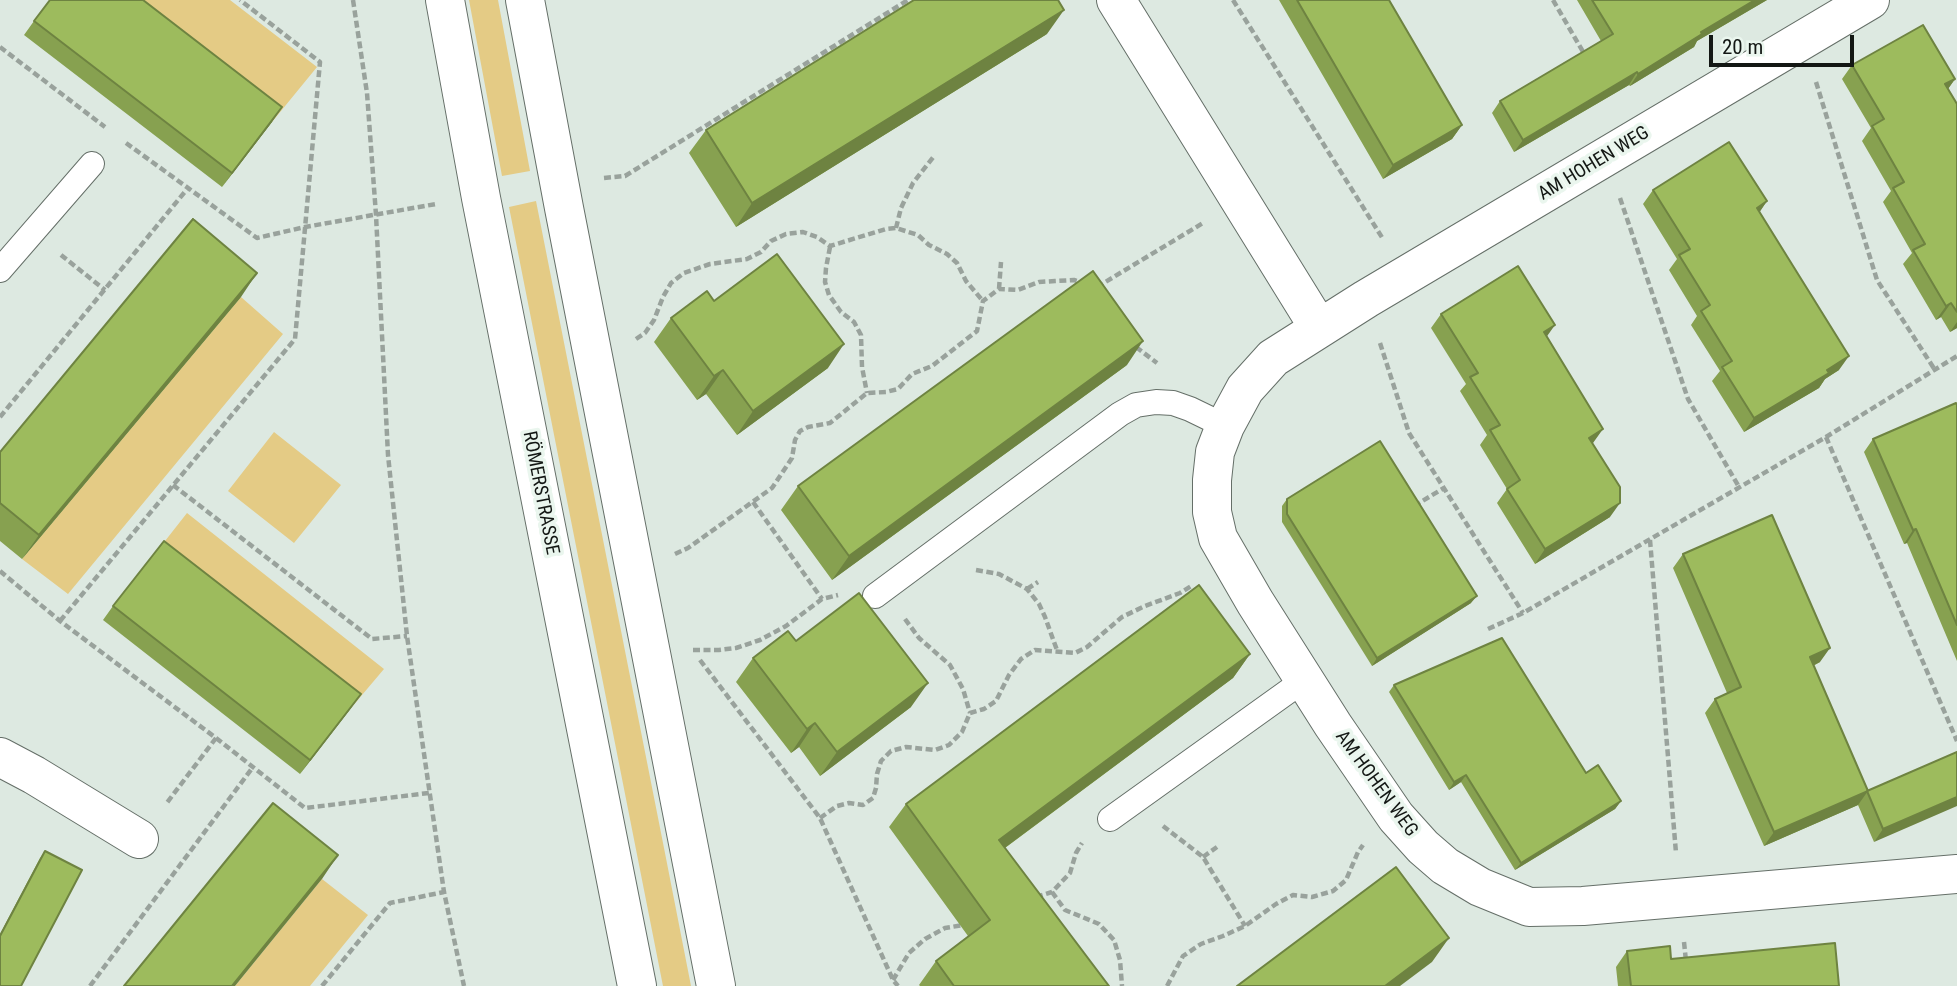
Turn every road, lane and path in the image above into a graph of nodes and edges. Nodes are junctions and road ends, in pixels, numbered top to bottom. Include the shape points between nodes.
1 (240, 0) edge
2 (352, 0) edge
3 (445, 0) edge
4 (525, 0) edge
5 (908, 0) edge
6 (1116, 0) edge
7 (1233, 0) edge
8 (1553, 0) edge
9 (1870, 0) edge
10 (1802, 39) junction
11 (0, 47) edge
12 (1587, 58) edge
13 (105, 128) dead end
14 (116, 136) dead end
15 (935, 155) dead end
16 (1606, 157) junction
17 (92, 164) dead end
18 (599, 178) dead end
19 (188, 188) junction
20 (1240, 201) junction
21 (445, 203) dead end
22 (376, 215) junction
23 (305, 227) junction
24 (896, 228) junction
25 (32, 232) junction
26 (830, 246) junction
27 (1002, 262) dead end
28 (0, 270) edge
29 (1406, 275) junction
30 (1097, 288) junction
31 (105, 289) junction
32 (999, 289) junction
33 (1103, 298) edge
34 (1366, 299) junction
35 (983, 301) junction
36 (1319, 328) junction
37 (1129, 338) edge
38 (632, 342) dead end
39 (1957, 356) edge
40 (1168, 367) dead end
41 (1935, 370) junction
42 (867, 393) junction
43 (0, 417) edge
44 (1225, 426) junction
45 (1826, 437) junction
46 (173, 485) junction
47 (1739, 487) junction
48 (1444, 488) junction
49 (753, 502) junction
50 (1411, 508) edge
51 (1650, 540) junction
52 (674, 555) dead end
53 (1230, 560) junction
54 (0, 571) edge
55 (1038, 582) dead end
56 (1027, 589) dead end
57 (875, 596) dead end
58 (822, 599) dead end
59 (1523, 612) junction
60 (903, 613) dead end
61 (60, 621) junction
62 (1488, 629) dead end
63 (407, 636) junction
64 (692, 650) dead end
65 (1304, 680) junction
66 (970, 713) junction
67 (216, 738) junction
68 (1957, 741) edge
69 (0, 757) edge
70 (253, 767) junction
71 (429, 793) junction
72 (1396, 817) junction
73 (820, 818) junction
74 (1110, 819) junction
75 (139, 839) joint
76 (1217, 847) dead end
77 (1203, 858) junction
78 (1957, 874) edge
79 (444, 892) junction
80 (1052, 892) junction
81 (1033, 898) edge
82 (1679, 898) junction
83 (972, 924) edge
84 (1245, 926) junction
85 (893, 980) junction
86 (90, 986) edge
87 (322, 986) edge
88 (464, 986) edge
89 (637, 986) edge
90 (716, 986) edge
91 (898, 986) edge
92 (1122, 986) edge
93 (1167, 986) edge

1 - 23 path via 320,62
2 - 22 path via 367,93
3 - 89 street, RÖMERSTRASSE
4 - 90 street
5 - 18 path via 625,176
6 - 20 street
7 - 29 path
8 - 12 path
9 - 10 street, AM HOHEN WEG
10 - 16 street, AM HOHEN WEG
10 - 41 path via 1877,280
11 - 13 path
14 - 19 path
15 - 24 path via 913,183
16 - 29 street, AM HOHEN WEG
16 - 47 path via 1688,399
17 - 25 lane
19 - 23 path via 257,238
19 - 31 path
20 - 30 path
20 - 36 street
21 - 22 path
22 - 23 path
22 - 63 path via 388,455
23 - 46 path via 295,339
24 - 26 path
24 - 35 path via 918,235 947,254
25 - 28 lane
25 - 31 path
26 - 38 path via 803,232 786,234 747,259 684,273 671,282 654,320
26 - 42 path via 825,282 829,295 861,335
27 - 32 path
29 - 34 street, AM HOHEN WEG
30 - 32 path via 1074,280
30 - 33 path
31 - 43 path
32 - 35 path
34 - 36 street, AM HOHEN WEG
34 - 48 path via 1409,433
35 - 42 path via 977,331 932,366 912,374 898,389
36 - 44 street, AM HOHEN WEG via 1273,358 1245,389
37 - 40 path via 1136,348
39 - 41 path
41 - 45 path
42 - 49 path via 830,423 800,431 781,476
44 - 53 street, AM HOHEN WEG via 1215,452 1212,512 1218,538
44 - 57 lane via 1173,403 1136,405
45 - 47 path
45 - 68 path
46 - 61 path
46 - 63 path via 372,639
47 - 51 path
48 - 50 path
48 - 59 path
49 - 52 path
49 - 58 path
51 - 59 path
51 - 82 path
53 - 65 street, AM HOHEN WEG
53 - 66 path via 1180,593 1122,617 1075,653 1035,650 1009,674 996,701
54 - 61 path
55 - 56 path
59 - 62 path
60 - 66 path via 919,638 950,665
61 - 67 path
63 - 71 path
64 - 73 path
65 - 72 street, AM HOHEN WEG
65 - 74 lane
66 - 73 path via 962,732 949,745 935,750 905,747 891,751 881,761 873,798 863,805 837,806
67 - 70 path
67 - 75 path
69 - 75 street
70 - 71 path via 305,808
70 - 86 path
71 - 79 path
72 - 82 street, AM HOHEN WEG via 1445,866 1480,887 1529,907
72 - 84 path via 1368,839 1346,880 1333,891 1312,897 1293,895
73 - 85 path
74 - 77 path via 1140,812
74 - 80 path via 1087,837 1070,873
76 - 77 path
77 - 84 path
78 - 82 street, AM HOHEN WEG
79 - 87 path via 390,903
79 - 88 path
80 - 81 path
80 - 92 path via 1065,911 1099,924 1114,940
83 - 85 path via 925,939 909,953
84 - 93 path via 1183,956
85 - 91 path

